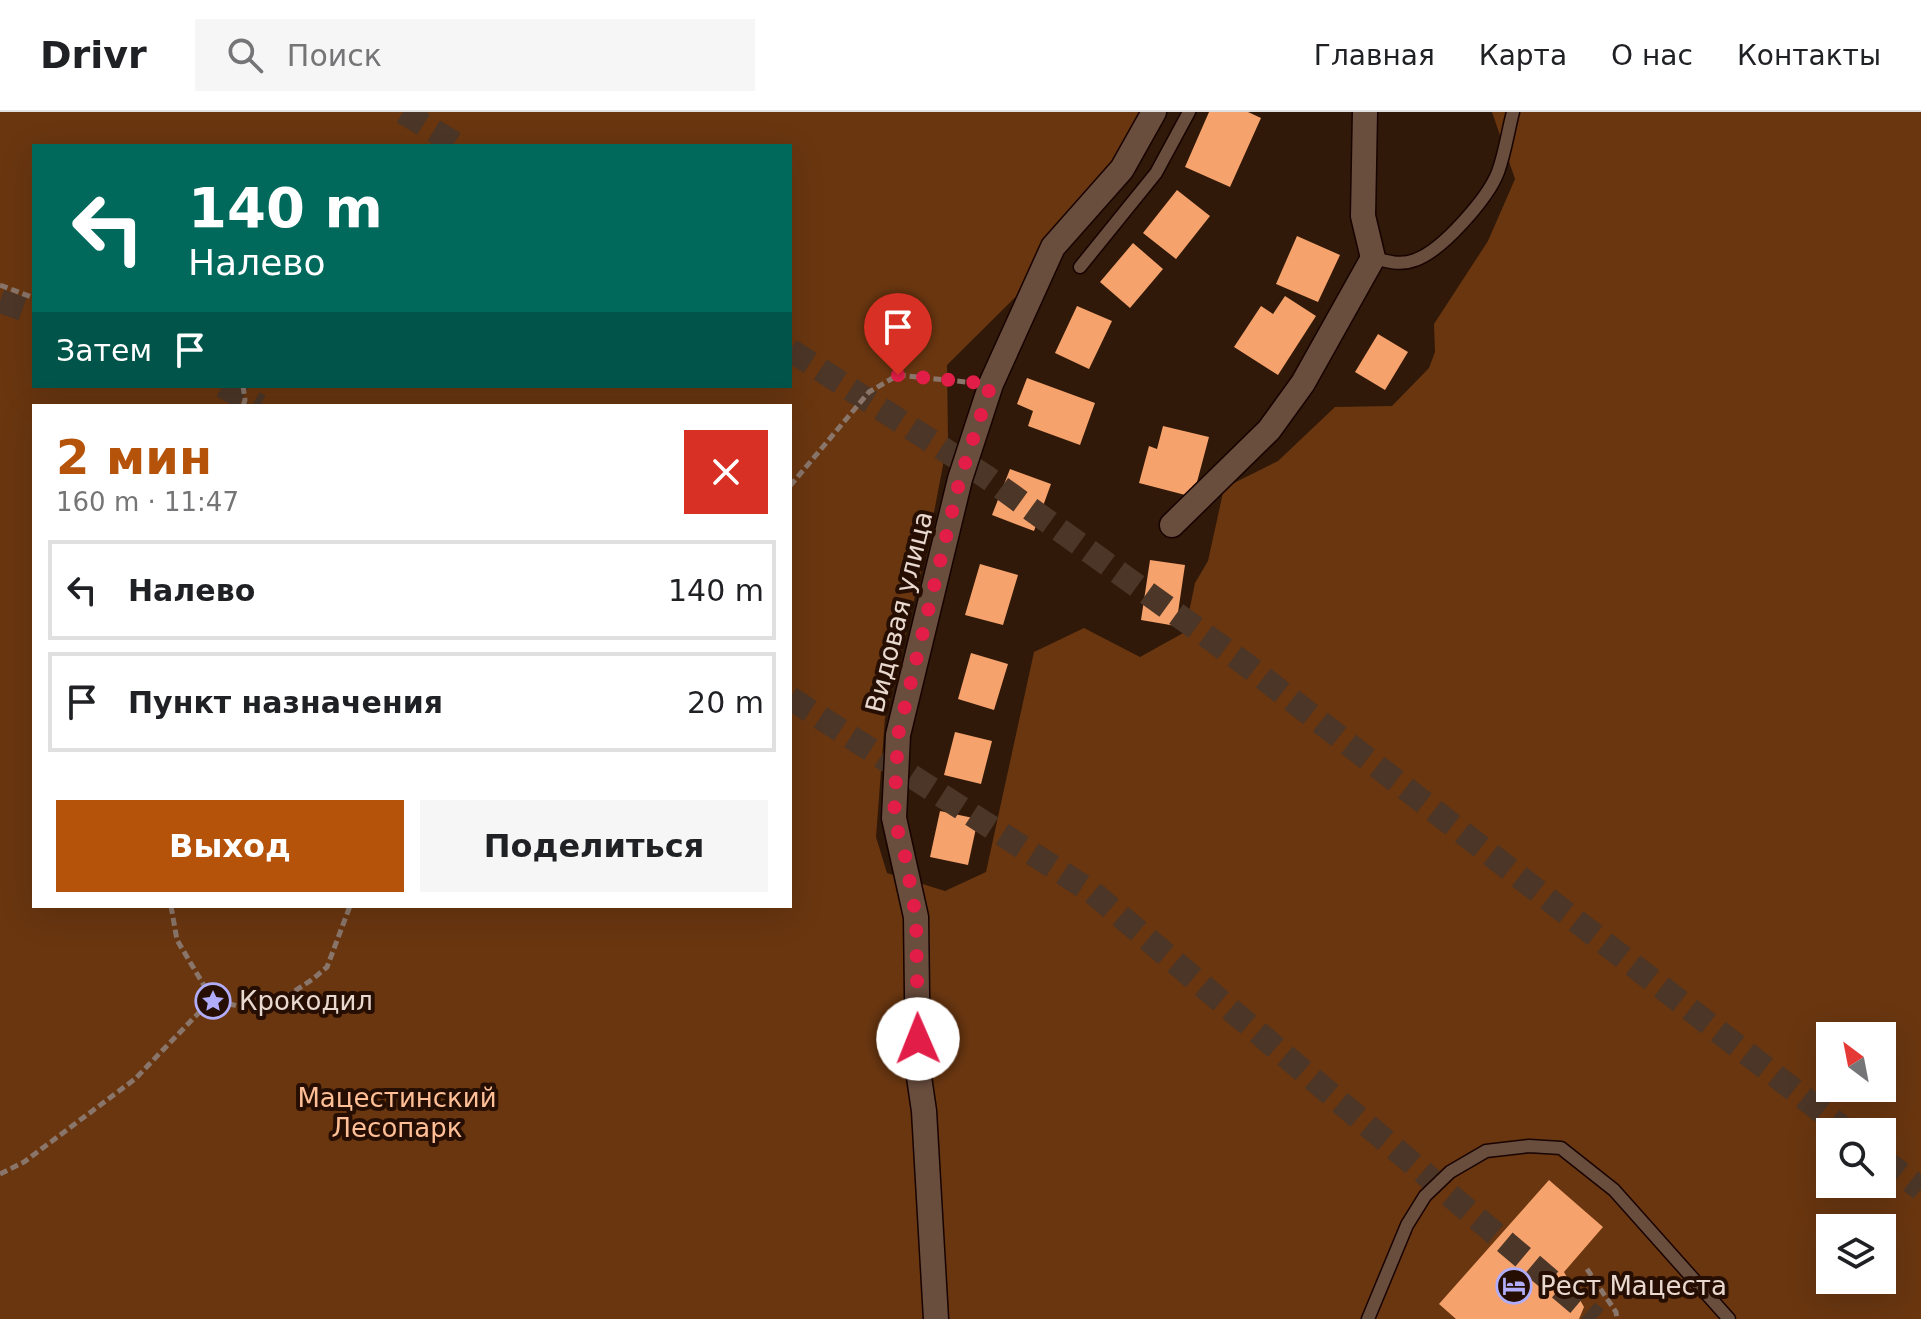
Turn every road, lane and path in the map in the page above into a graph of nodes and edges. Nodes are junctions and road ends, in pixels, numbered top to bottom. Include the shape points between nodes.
1 (1154, 112) edge
2 (1189, 112) edge
3 (1365, 112) edge
4 (1513, 112) edge
5 (1373, 258) junction
6 (1080, 267) dead end
7 (0, 285) edge
8 (32, 298) edge
9 (991, 384) junction
10 (792, 484) edge
11 (1172, 525) dead end
12 (171, 908) edge
13 (349, 908) edge
14 (212, 999) junction
15 (0, 1174) edge
16 (1587, 1269) dead end
17 (936, 1319) edge
18 (1368, 1319) edge
19 (1617, 1319) edge
20 (1729, 1319) edge

1 - 9 street, Видовая улица via 1122,169 1053,247
2 - 6 lane via 1156,173
3 - 5 street via 1363,216
4 - 5 lane via 1498,173 1440,245 1398,264
5 - 11 street via 1303,383 1269,430
7 - 8 path
9 - 10 path via 898,375 869,392
9 - 17 street, Видовая улица via 960,479 898,735 894,818 916,917 918,1070
12 - 14 path via 177,940
13 - 14 path via 327,967 313,979 281,1000 252,1010
14 - 15 path via 135,1079
16 - 19 path
18 - 20 lane via 1407,1225 1425,1196 1450,1172 1486,1151 1529,1146 1561,1148 1614,1190

